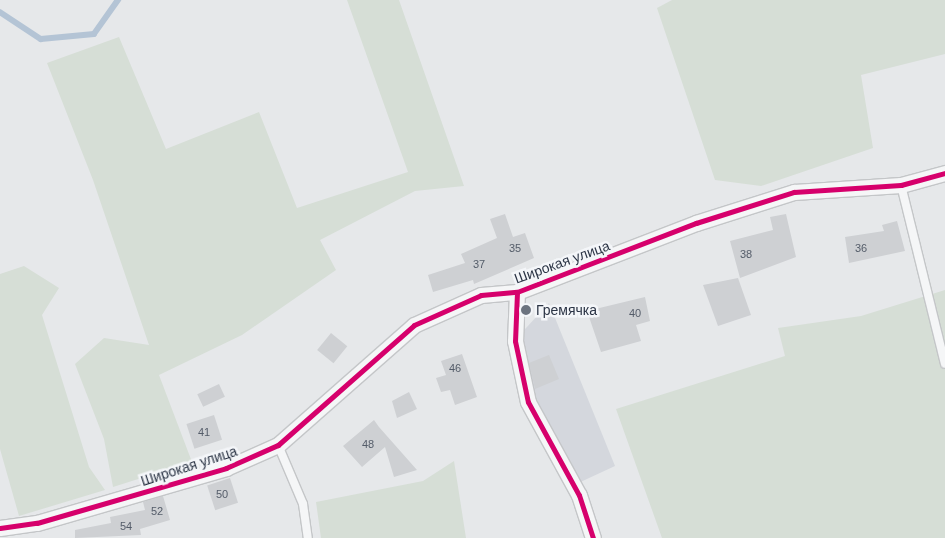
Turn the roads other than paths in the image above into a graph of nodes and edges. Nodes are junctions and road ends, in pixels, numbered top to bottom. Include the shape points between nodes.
1 (945, 173) edge
2 (901, 185) junction
3 (517, 292) junction
4 (945, 364) edge
5 (278, 445) junction
6 (0, 528) edge
7 (308, 538) edge
8 (593, 538) edge

1 - 2 street, Широкая улица
2 - 3 street, Широкая улица via 794,192 696,223
2 - 4 lane
3 - 5 street, Широкая улица via 481,295 414,325
3 - 8 street via 515,341 528,402 580,495
5 - 6 street, Широкая улица via 226,468 37,523
5 - 7 lane via 303,504

